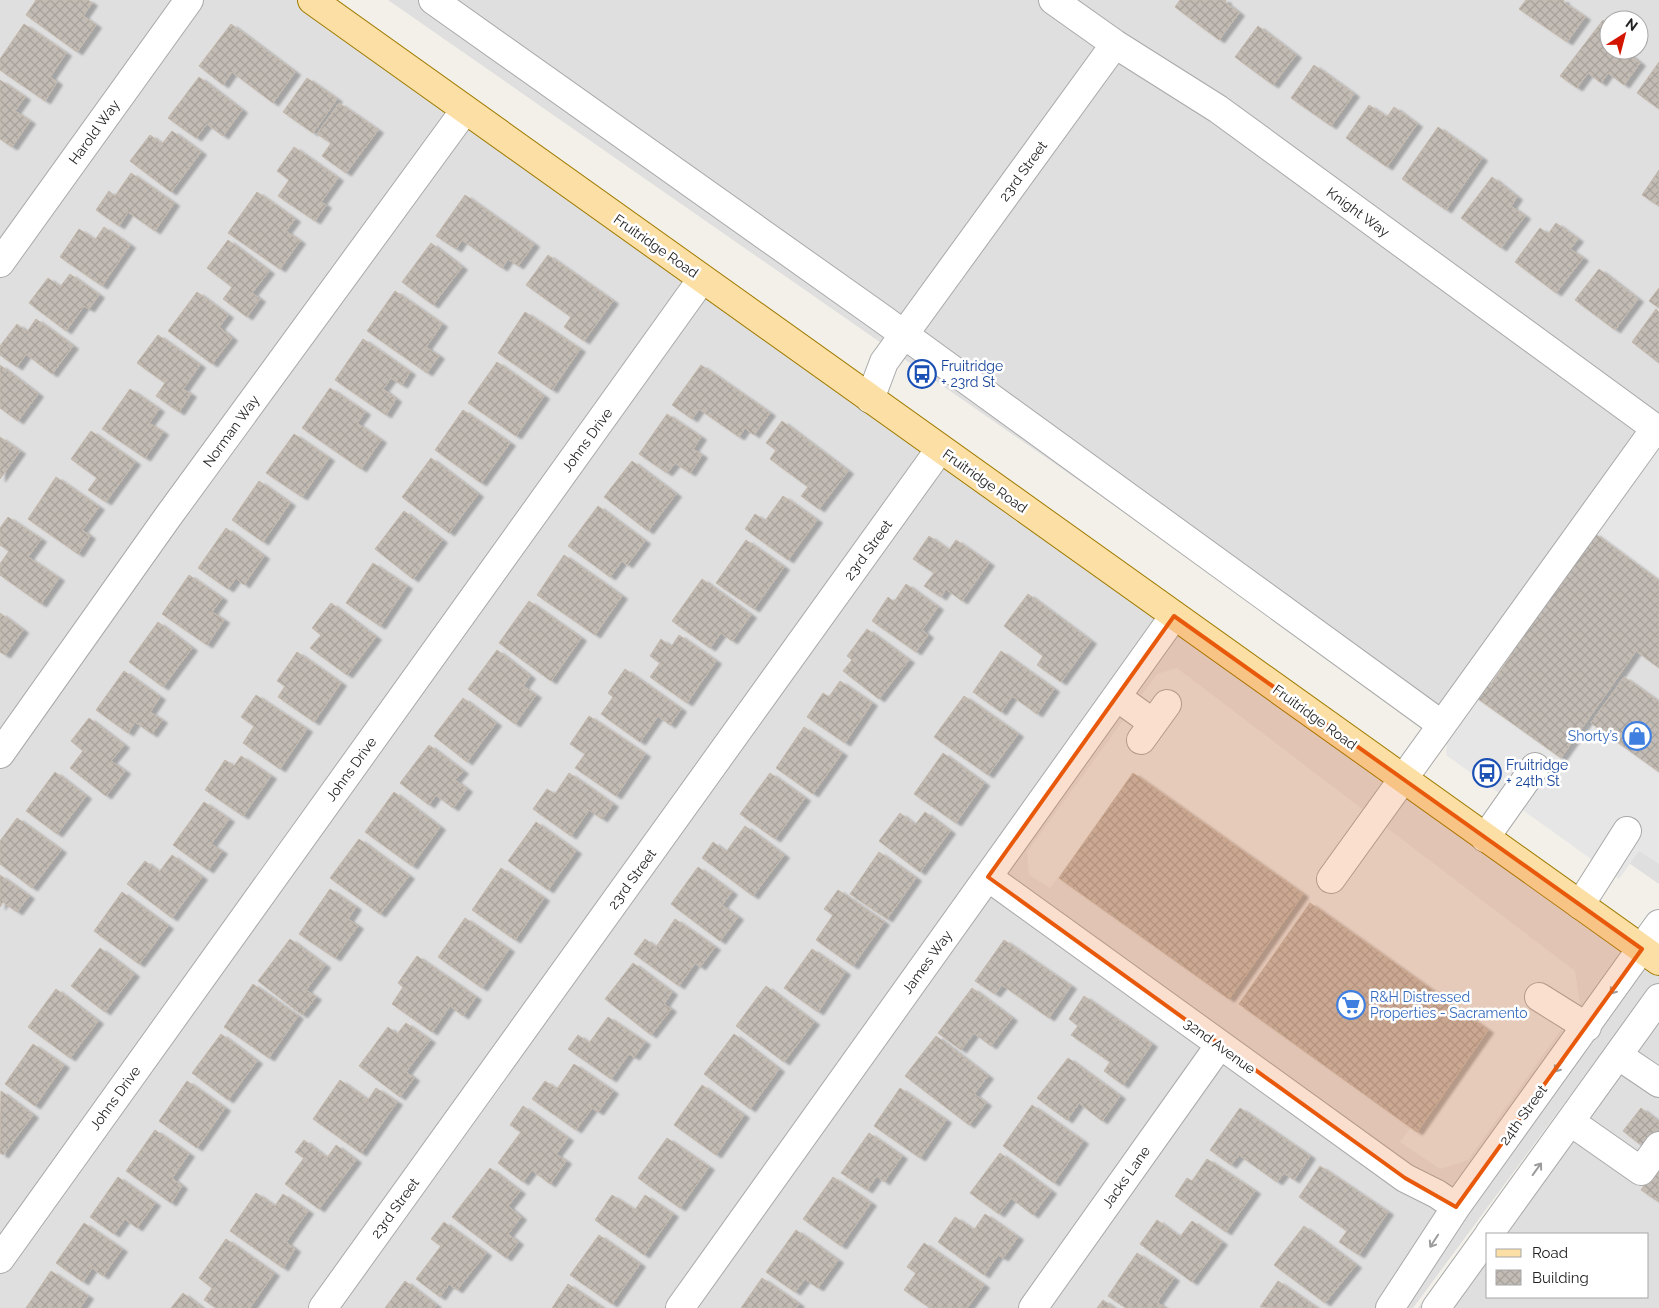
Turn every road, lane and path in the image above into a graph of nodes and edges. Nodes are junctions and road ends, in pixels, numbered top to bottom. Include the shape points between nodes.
1 (189, 0) edge
2 (312, 0) edge
3 (433, 0) edge
4 (1053, 0) edge
5 (1115, 44) junction
6 (465, 110) junction
7 (0, 264) edge
8 (702, 279) junction
9 (904, 334) junction
10 (870, 399) junction
11 (1657, 430) edge
12 (940, 449) junction
13 (1174, 616) junction
14 (1117, 697) junction
15 (1154, 722) dead end
16 (1442, 725) junction
17 (0, 754) edge
18 (1536, 767) dead end
19 (1403, 780) junction
20 (1627, 831) dead end
21 (1485, 838) junction
22 (988, 877) junction
23 (1331, 879) dead end
24 (1580, 905) junction
25 (1659, 924) edge
26 (1651, 955) edge
27 (1539, 997) dead end
28 (1659, 998) edge
29 (1587, 1026) junction
30 (1219, 1046) junction
31 (1619, 1056) junction
32 (1659, 1083) edge
33 (1571, 1122) junction
34 (1659, 1146) edge
35 (1456, 1208) junction
36 (1490, 1233) edge
37 (1486, 1239) edge
38 (0, 1259) edge
39 (323, 1308) edge
40 (680, 1308) edge
41 (1033, 1308) edge
42 (1390, 1308) edge
43 (1436, 1308) edge

1 - 7 street, Harold Way
2 - 6 main road, Fruitridge Road
3 - 9 street
4 - 5 street, Knight Way
5 - 9 street, 23rd Street
5 - 11 street, Knight Way via 1218,109
6 - 8 main road, Fruitridge Road
6 - 17 street, Norman Way via 167,518
8 - 10 main road, Fruitridge Road
8 - 38 street, Johns Drive
9 - 10 street, 23rd Street via 884,362
9 - 16 street
10 - 12 main road, Fruitridge Road
11 - 16 street
12 - 13 main road, Fruitridge Road
12 - 39 street, 23rd Street
13 - 14 street, James Way
13 - 19 main road, Fruitridge Road
14 - 15 street
14 - 22 street, James Way
16 - 19 street
18 - 21 street
19 - 21 main road, Fruitridge Road
19 - 23 street
20 - 24 street
21 - 24 main road, Fruitridge Road
22 - 30 street, 32nd Avenue
22 - 40 street, James Way
24 - 26 main road, Fruitridge Road
25 - 26 street, 24th Street
26 -> 29 street, 24th Street
27 - 29 street
28 - 31 street
29 -> 35 street, 24th Street
30 - 35 street, 32nd Avenue via 1405,1178 1438,1194
30 - 41 street, Jacks Lane
31 - 32 street
31 - 33 street
33 - 34 street via 1641,1171
36 -> 33 street
35 -> 42 street, 24th Street
37 - 43 street

